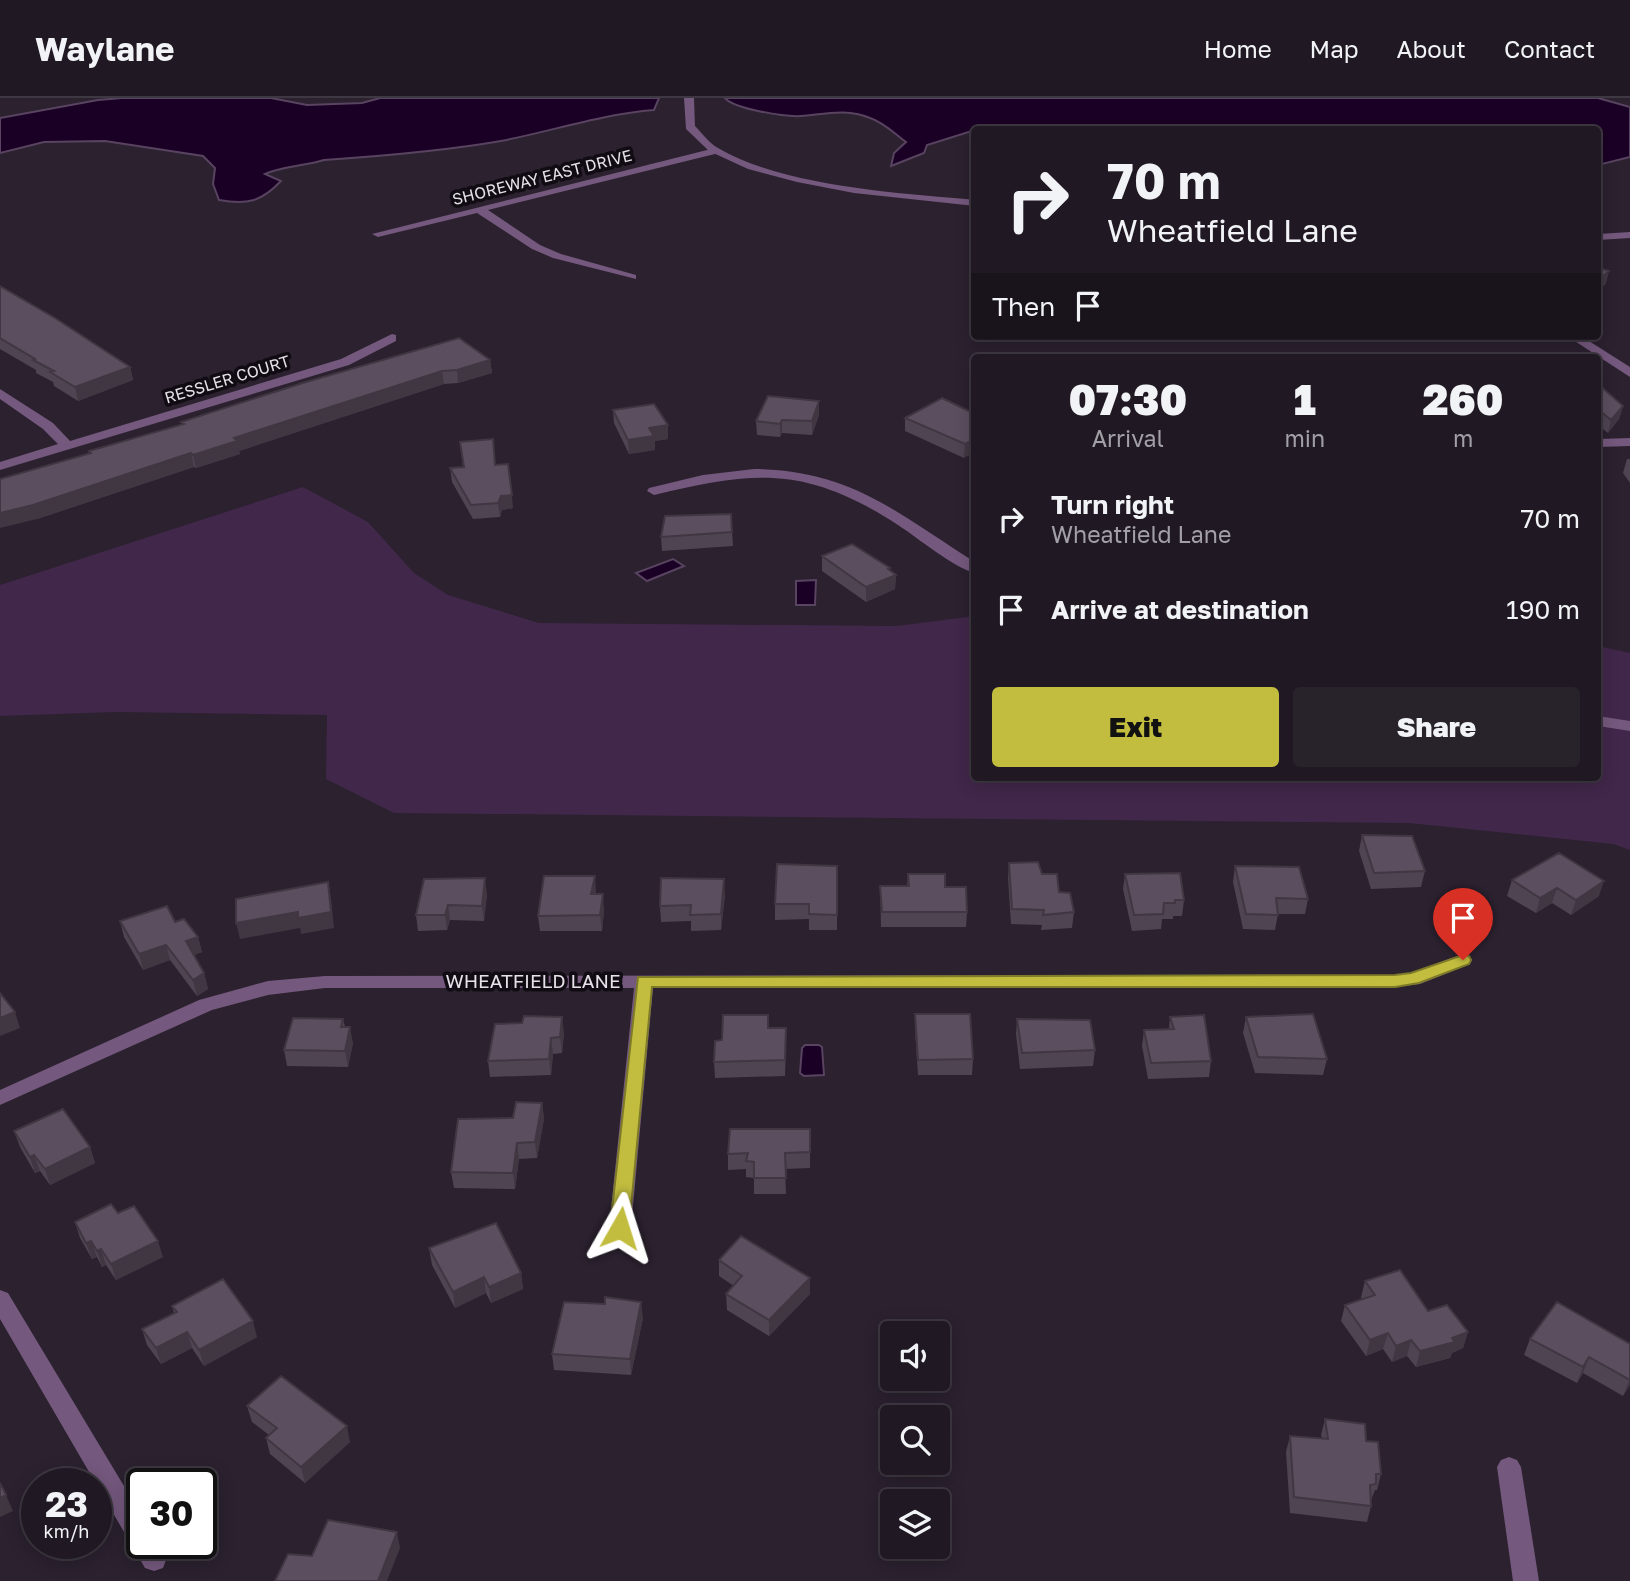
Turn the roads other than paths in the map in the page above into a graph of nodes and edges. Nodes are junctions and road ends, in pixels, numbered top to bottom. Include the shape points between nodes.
1 (689, 98) edge
2 (715, 151) junction
3 (971, 203) edge
4 (479, 209) junction
5 (377, 234) dead end
6 (1630, 235) edge
7 (1601, 237) edge
8 (632, 277) dead end
9 (392, 338) dead end
10 (1579, 340) edge
11 (1601, 354) edge
12 (1601, 354) edge
13 (1630, 373) edge
14 (0, 393) edge
15 (1630, 442) edge
16 (1601, 443) edge
17 (68, 446) junction
18 (0, 466) edge
19 (654, 491) dead end
20 (971, 566) edge
21 (1601, 721) edge
22 (1630, 726) edge
23 (1463, 960) dead end
24 (644, 981) junction
25 (0, 1098) edge
26 (620, 1228) dead end
27 (0, 1299) edge
28 (1509, 1467) dead end
29 (126, 1512) edge
30 (1526, 1581) edge

1 - 2 street via 684,111 689,129
2 - 3 street via 760,170 823,185
2 - 4 street, SHOREWAY EAST DRIVE
4 - 5 street, SHOREWAY EAST DRIVE
4 - 8 street via 536,247
6 - 7 street
9 - 17 street, RESSLER COURT via 345,362
10 - 12 street
11 - 13 street
14 - 17 street
15 - 16 street
17 - 18 street, RESSLER COURT
19 - 20 street via 736,473 814,480 852,492
21 - 22 street
23 - 24 street, WHEATFIELD LANE via 1395,981
24 - 25 street, WHEATFIELD LANE via 325,982 268,988 206,1005
24 - 26 street
27 - 29 street
28 - 30 street

